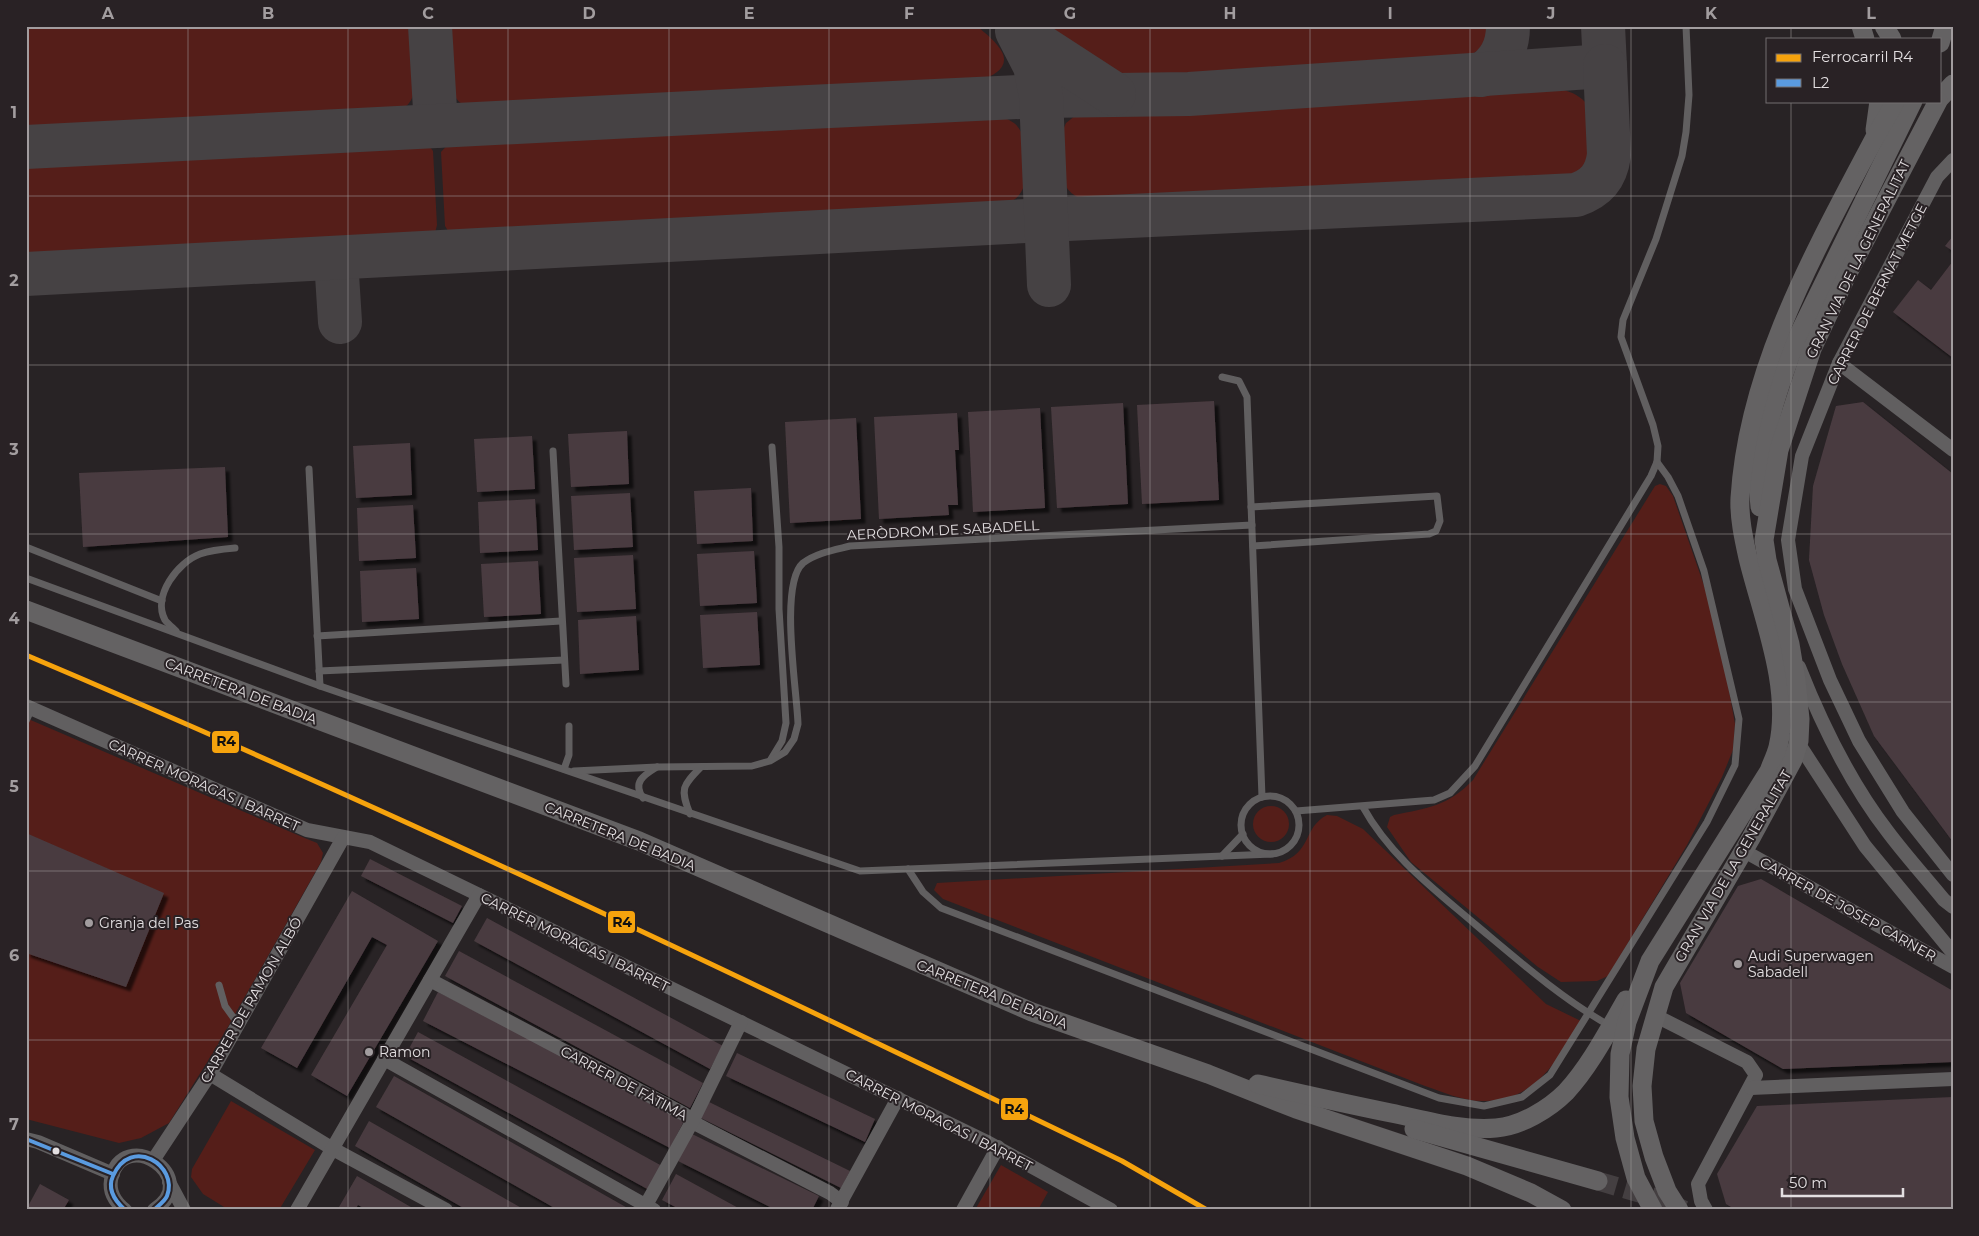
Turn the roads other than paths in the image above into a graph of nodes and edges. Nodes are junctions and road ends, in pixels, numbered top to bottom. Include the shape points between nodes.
1 (1686, 26) edge
2 (1861, 26) edge
3 (1884, 26) edge
4 (1945, 26) edge
5 (1865, 38) edge
6 (1891, 38) edge
7 (1941, 38) edge
8 (1953, 84) edge
9 (1942, 96) edge
10 (1879, 102) edge
11 (1894, 102) edge
12 (1913, 102) edge
13 (1937, 102) edge
14 (1874, 139) junction
15 (1953, 160) edge
16 (1839, 363) junction
17 (1222, 377) dead end
18 (772, 447) dead end
19 (1953, 450) edge
20 (553, 451) dead end
21 (1657, 462) junction
22 (309, 470) dead end
23 (1252, 507) junction
24 (1252, 525) junction
25 (1764, 540) junction
26 (1253, 546) junction
27 (26, 547) edge
28 (235, 548) dead end
29 (26, 578) edge
30 (1753, 578) junction
31 (162, 601) junction
32 (26, 610) edge
33 (561, 621) junction
34 (178, 634) junction
35 (317, 636) junction
36 (1790, 644) junction
37 (564, 660) junction
38 (319, 672) junction
39 (566, 684) dead end
40 (320, 686) junction
41 (28, 712) edge
42 (568, 726) dead end
43 (1798, 741) junction
44 (770, 761) junction
45 (657, 767) junction
46 (701, 767) junction
47 (568, 770) junction
48 (1262, 796) junction
49 (643, 798) junction
50 (1363, 807) junction
51 (1296, 811) junction
52 (690, 814) junction
53 (1243, 834) junction
54 (343, 838) junction
55 (1744, 850) junction
56 (1272, 854) junction
57 (1222, 856) junction
58 (908, 869) junction
59 (1953, 875) edge
60 (479, 895) junction
61 (1953, 906) edge
62 (1953, 953) edge
63 (1650, 961) junction
64 (1953, 967) edge
65 (430, 980) junction
66 (220, 985) dead end
67 (1587, 1012) junction
68 (1656, 1016) junction
69 (741, 1022) junction
70 (239, 1024) junction
71 (1610, 1026) junction
72 (384, 1059) junction
73 (210, 1074) junction
74 (1208, 1074) junction
75 (1953, 1078) edge
76 (1750, 1088) junction
77 (898, 1098) junction
78 (693, 1120) junction
79 (26, 1139) edge
80 (998, 1147) junction
81 (333, 1149) junction
82 (154, 1159) junction
83 (113, 1174) junction
84 (1598, 1181) tunnel mouth
85 (169, 1182) junction
86 (839, 1206) edge
87 (650, 1208) edge
88 (125, 1210) edge
89 (154, 1210) edge
90 (184, 1210) edge
91 (297, 1210) edge
92 (446, 1210) edge
93 (963, 1210) edge
94 (1111, 1210) edge
95 (1562, 1210) edge
96 (1653, 1210) edge
97 (1679, 1210) edge
98 (1706, 1210) edge

1 - 21 lane via 1689,95 1682,156 1656,239 1623,320 1621,338 1654,425
2 - 5 street
3 - 6 street
4 - 7 street
8 - 9 street
10 - 14 street
11 - 14 street, GRAN VIA DE LA GENERALITAT
12 - 25 street via 1797,338 1782,378 1762,464 1759,496
13 - 25 street, GRAN VIA DE LA GENERALITAT via 1812,349 1779,450
14 - 30 street, GRAN VIA DE LA GENERALITAT via 1791,305 1757,393 1740,501
15 - 16 street, CARRER DE BERNAT METGE via 1937,177
16 - 19 street
16 - 59 street, CARRER DE BERNAT METGE via 1802,456 1788,540 1795,590 1830,680 1859,742 1903,812
17 - 23 lane via 1239,381 1247,397
18 - 44 lane via 786,723 782,741
20 - 33 lane
21 - 50 lane via 1480,758 1463,780 1450,793 1434,800
21 - 67 lane via 1678,496 1704,570 1739,719 1739,745 1735,765 1707,822
22 - 35 lane
23 - 24 lane
23 - 26 lane via 1437,496 1440,521 1436,531 1429,534
24 - 26 lane
24 - 44 lane, AERÒDROM DE SABADELL via 850,546 818,554 802,564 792,586 790,615 798,724 794,739 785,752
25 - 36 street, GRAN VIA DE LA GENERALITAT
26 - 48 lane
27 - 31 lane
28 - 31 lane via 198,554 183,564 170,580
29 - 34 lane
30 - 43 street via 1774,618 1786,675 1790,724
30 - 63 street, GRAN VIA DE LA GENERALITAT via 1779,682 1781,727 1778,748 1768,771
31 - 34 lane via 165,619
32 - 74 street, CARRETERA DE BADIA via 639,841 1032,1012
33 - 35 lane
33 - 37 lane
34 - 40 lane
35 - 38 lane
36 - 43 street, GRAN VIA DE LA GENERALITAT via 1800,719
36 - 61 street via 1823,725 1851,775 1887,832 1944,900
37 - 38 lane
37 - 39 lane
38 - 40 lane
40 - 47 lane
41 - 54 street, CARRER MORAGAS I BARRET via 307,830
42 - 47 lane
43 - 55 street, GRAN VIA DE LA GENERALITAT via 1786,774
43 - 62 street via 1865,846
44 - 46 lane via 752,766
45 - 46 lane
45 - 47 lane
45 - 49 lane via 642,776 638,790
46 - 52 lane via 685,782 683,789
47 - 49 lane
48 - 51 lane via 1282,798
48 - 53 lane via 1254,800 1243,815
49 - 52 lane
50 - 51 lane
50 - 67 lane via 1376,830 1406,865 1553,990
51 - 56 lane via 1299,830 1295,840 1289,847
52 - 58 lane via 860,871
53 - 56 lane via 1254,848
53 - 57 lane
54 - 60 street, CARRER MORAGAS I BARRET via 370,842
54 - 70 street, CARRER DE RAMON ALBÓ
55 - 64 street, CARRER DE JOSEP CARNER
55 - 68 street, GRAN VIA DE LA GENERALITAT via 1664,987
56 - 57 lane
57 - 58 lane
58 - 67 lane via 923,892 941,908 1439,1098 1484,1106 1522,1097 1550,1074
60 - 65 street
60 - 69 street, CARRER MORAGAS I BARRET
63 - 71 street
63 - 96 street, GRAN VIA DE LA GENERALITAT via 1626,1022 1620,1054 1619,1097 1636,1178
65 - 72 street
65 - 78 street, CARRER DE FÀTIMA
66 - 70 lane via 225,1006
67 - 71 lane
68 - 76 street via 1747,1062 1756,1075
68 - 97 street, GRAN VIA DE LA GENERALITAT via 1646,1049 1642,1086 1644,1121 1667,1191
69 - 77 street, CARRER MORAGAS I BARRET
69 - 78 street
70 - 73 street, CARRER DE RAMON ALBÓ
71 - 74 street via 1566,1092 1527,1119 1498,1128 1469,1128 1425,1120
72 - 81 street
72 - 87 street
73 - 81 street
73 - 82 street, CARRER DE RAMON ALBÓ
74 - 84 street
74 - 95 street via 1296,1109 1468,1166
75 - 76 street
76 - 98 street via 1698,1184 1700,1201
77 - 80 street, CARRER MORAGAS I BARRET
77 - 86 street
78 - 86 street, CARRER DE FÀTIMA via 825,1190
78 - 87 street
79 - 83 street
80 - 93 street
80 - 94 street, CARRER MORAGAS I BARRET
81 - 91 street
81 - 92 street
82 - 83 street via 130,1157
82 - 85 street
83 - 88 street via 111,1190
85 - 89 street via 166,1197
85 - 90 street

